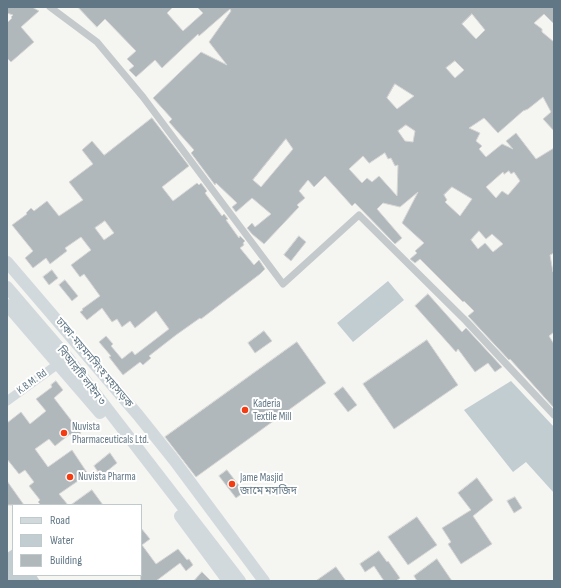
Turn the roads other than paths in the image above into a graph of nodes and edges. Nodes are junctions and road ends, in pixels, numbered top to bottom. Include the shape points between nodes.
1 (50, 7) edge
2 (7, 262) edge
3 (7, 287) edge
4 (7, 305) edge
5 (58, 364) junction
6 (7, 401) edge
7 (554, 415) edge
8 (228, 581) edge
9 (240, 581) edge
10 (264, 581) edge

1 - 7 street via 97,42 144,96 283,284 359,215 466,321
2 - 10 highway, ঢাকা-ময়মনসিংহ মহাসড়ক via 138,416
3 - 9 highway, বিআরটি লাইন ৩ via 68,358
4 - 5 highway
5 - 6 street, K.B.M. Rd
5 - 8 highway via 136,456

